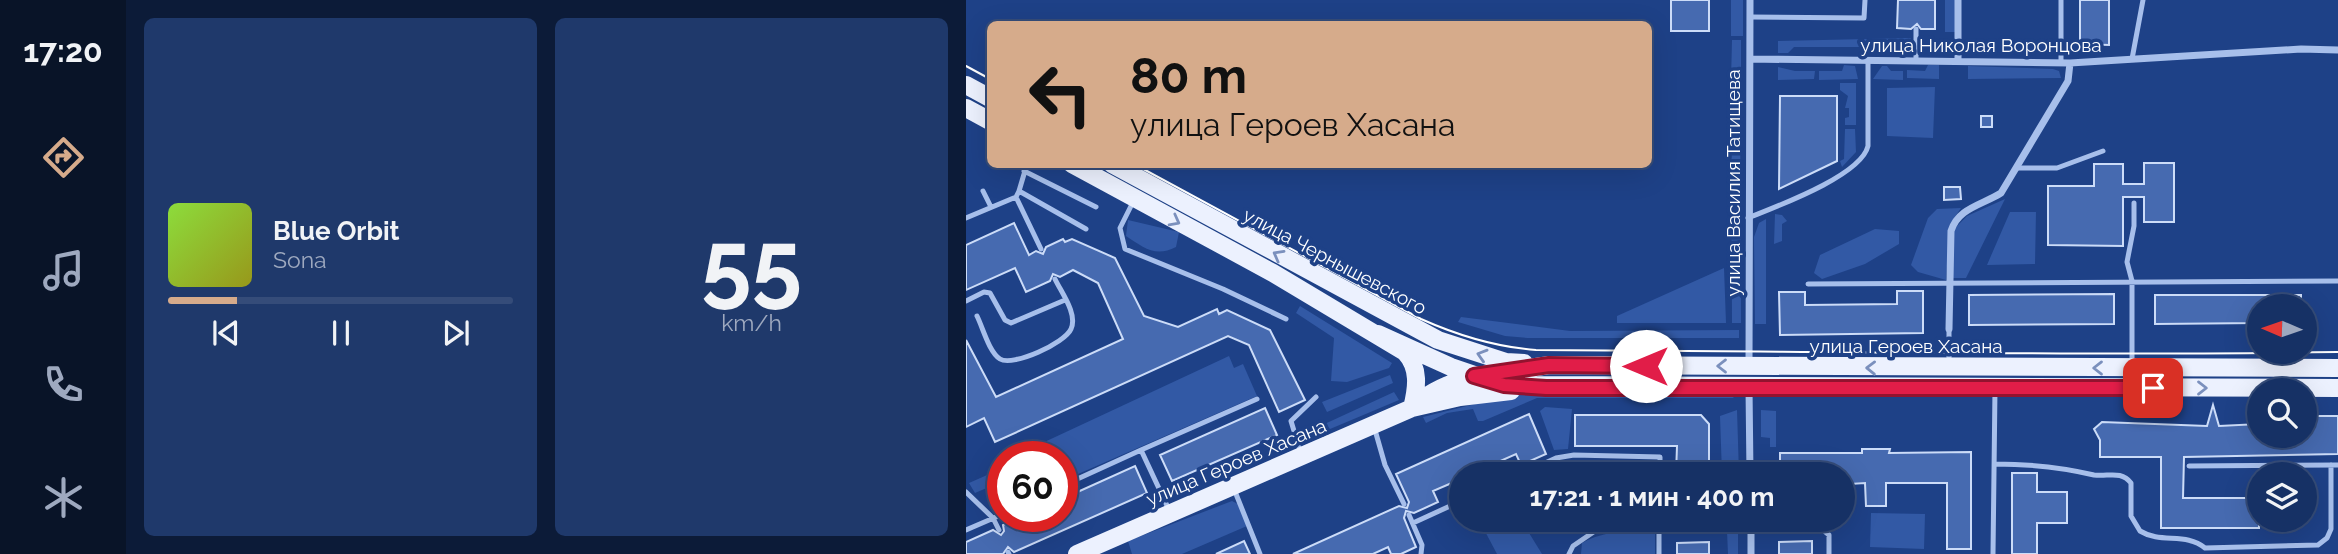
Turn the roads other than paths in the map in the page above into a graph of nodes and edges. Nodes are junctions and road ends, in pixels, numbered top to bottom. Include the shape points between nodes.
1 (1750, 0) edge
2 (1865, 0) edge
3 (1958, 0) edge
4 (2061, 0) edge
5 (2143, 0) edge
6 (1750, 17) junction
7 (1916, 29) dead end
8 (2338, 50) edge
9 (1749, 59) junction
10 (2132, 59) junction
11 (1868, 60) junction
12 (1916, 61) junction
13 (1958, 61) junction
14 (2061, 63) junction
15 (2070, 64) junction
16 (966, 85) edge
17 (987, 96) edge
18 (966, 108) edge
19 (987, 119) edge
20 (2104, 151) dead end
21 (1026, 168) edge
22 (1079, 168) edge
23 (1119, 168) edge
24 (2017, 168) junction
25 (983, 191) dead end
26 (1017, 194) junction
27 (1135, 200) junction
28 (2134, 203) dead end
29 (1096, 207) dead end
30 (991, 208) junction
31 (966, 218) edge
32 (1748, 218) junction
33 (1086, 229) dead end
34 (1041, 249) dead end
35 (1055, 279) dead end
36 (2132, 281) junction
37 (2338, 281) edge
38 (1808, 284) dead end
39 (1949, 284) junction
40 (1065, 300) junction
41 (966, 301) edge
42 (977, 316) dead end
43 (1286, 320) dead end
44 (1949, 329) joint
45 (1378, 334) junction
46 (1549, 365) junction
47 (1749, 366) junction
48 (2132, 368) junction
49 (2338, 368) edge
50 (1948, 369) junction
51 (1474, 376) junction
52 (1546, 388) junction
53 (1749, 388) junction
54 (2338, 388) edge
55 (1995, 389) junction
56 (1316, 397) dead end
57 (1257, 399) dead end
58 (1412, 408) junction
59 (1374, 426) junction
60 (1141, 450) junction
61 (1302, 456) junction
62 (1547, 462) edge
63 (1660, 462) edge
64 (1750, 462) edge
65 (1994, 464) junction
66 (2334, 465) edge
67 (2189, 466) dead end
68 (1078, 479) edge
69 (1233, 486) junction
70 (966, 492) edge
71 (1404, 505) dead end
72 (1449, 506) edge
73 (987, 512) edge
74 (1171, 514) junction
75 (1409, 515) dead end
76 (987, 521) edge
77 (1413, 523) junction
78 (966, 530) edge
79 (1594, 532) edge
80 (1659, 532) edge
81 (1751, 532) edge
82 (1826, 532) edge
83 (1106, 548) edge
84 (2205, 551) edge
85 (1077, 554) edge
86 (1261, 554) edge
87 (1421, 554) edge
88 (1569, 554) edge
89 (1659, 554) edge
90 (1751, 554) edge
91 (1829, 554) edge
92 (1993, 554) edge

1 - 6 street, улица Василия Татищева
2 - 6 lane via 1864,18
3 - 13 street
4 - 14 lane
5 - 10 lane
6 - 9 street, улица Василия Татищева
7 - 12 lane
8 - 10 street, улица Николая Воронцова
9 - 11 street, улица Николая Воронцова
9 - 32 street, улица Василия Татищева
10 - 15 street, улица Николая Воронцова
11 - 12 street, улица Николая Воронцова
11 - 32 lane via 1868,146 1864,158 1803,194
12 - 13 street, улица Николая Воронцова
13 - 14 street, улица Николая Воронцова
14 - 15 street, улица Николая Воронцова
15 - 24 street via 2068,81
16 - 17 main road
18 - 19 main road
20 - 24 lane via 2057,168
21 - 26 lane
21 - 29 lane
22 - 27 main road, улица Чернышевского
46 -> 23 main road, улица Чернышевского via 1506,362 1438,340
24 - 39 street via 2000,193 1954,219
25 - 30 lane
26 - 30 lane
26 - 33 lane
26 - 34 lane
27 - 43 lane via 1120,228 1125,249
27 -> 45 main road, улица Чернышевского
28 - 36 lane via 2127,262
30 - 31 lane
32 - 47 street, улица Василия Татищева
35 - 40 lane
36 - 37 lane
36 - 39 lane
36 - 48 lane
38 - 39 lane
39 - 44 street
40 - 41 lane via 1011,323 990,293
40 - 42 lane via 1073,319 1066,337 1017,360 1005,362 996,357
44 - 50 lane
45 - 51 main road, улица Чернышевского
45 - 58 main road, улица Чернышевского via 1411,359 1416,392
47 -> 46 main road, улица Героев Хасана
46 - 51 main road, улица Героев Хасана
50 -> 47 main road, улица Героев Хасана
48 - 49 main road, улица Героев Хасана
48 -> 50 main road, улица Героев Хасана
51 - 52 main road, улица Героев Хасана via 1504,385
51 - 58 main road, улица Героев Хасана via 1428,393
52 - 53 main road, улица Героев Хасана
52 - 58 main road, улица Героев Хасана via 1460,397
53 - 55 main road, улица Героев Хасана
53 - 64 street
55 -> 54 main road, улица Героев Хасана
55 - 65 lane
56 - 61 lane via 1291,421
57 - 60 lane
58 - 59 main road, улица Героев Хасана
59 - 61 main road, улица Героев Хасана
59 - 71 lane via 1385,465
60 - 68 lane
60 - 74 lane
61 - 69 main road, улица Героев Хасана
62 - 63 lane via 1574,455 1660,457
65 - 84 lane via 2037,464 2094,475 2121,475 2131,482 2131,516 2140,531 2161,539 2194,539
65 - 92 lane
66 - 67 lane
66 - 84 lane via 2331,529 2318,545
69 - 74 main road, улица Героев Хасана
69 - 86 lane
70 - 73 lane
72 - 77 lane
74 - 83 main road, улица Героев Хасана
75 - 77 lane
76 - 78 lane
77 - 87 lane via 1423,545
79 - 88 lane
80 - 89 lane
81 - 90 street
82 - 91 lane
83 - 85 main road, улица Героев Хасана

